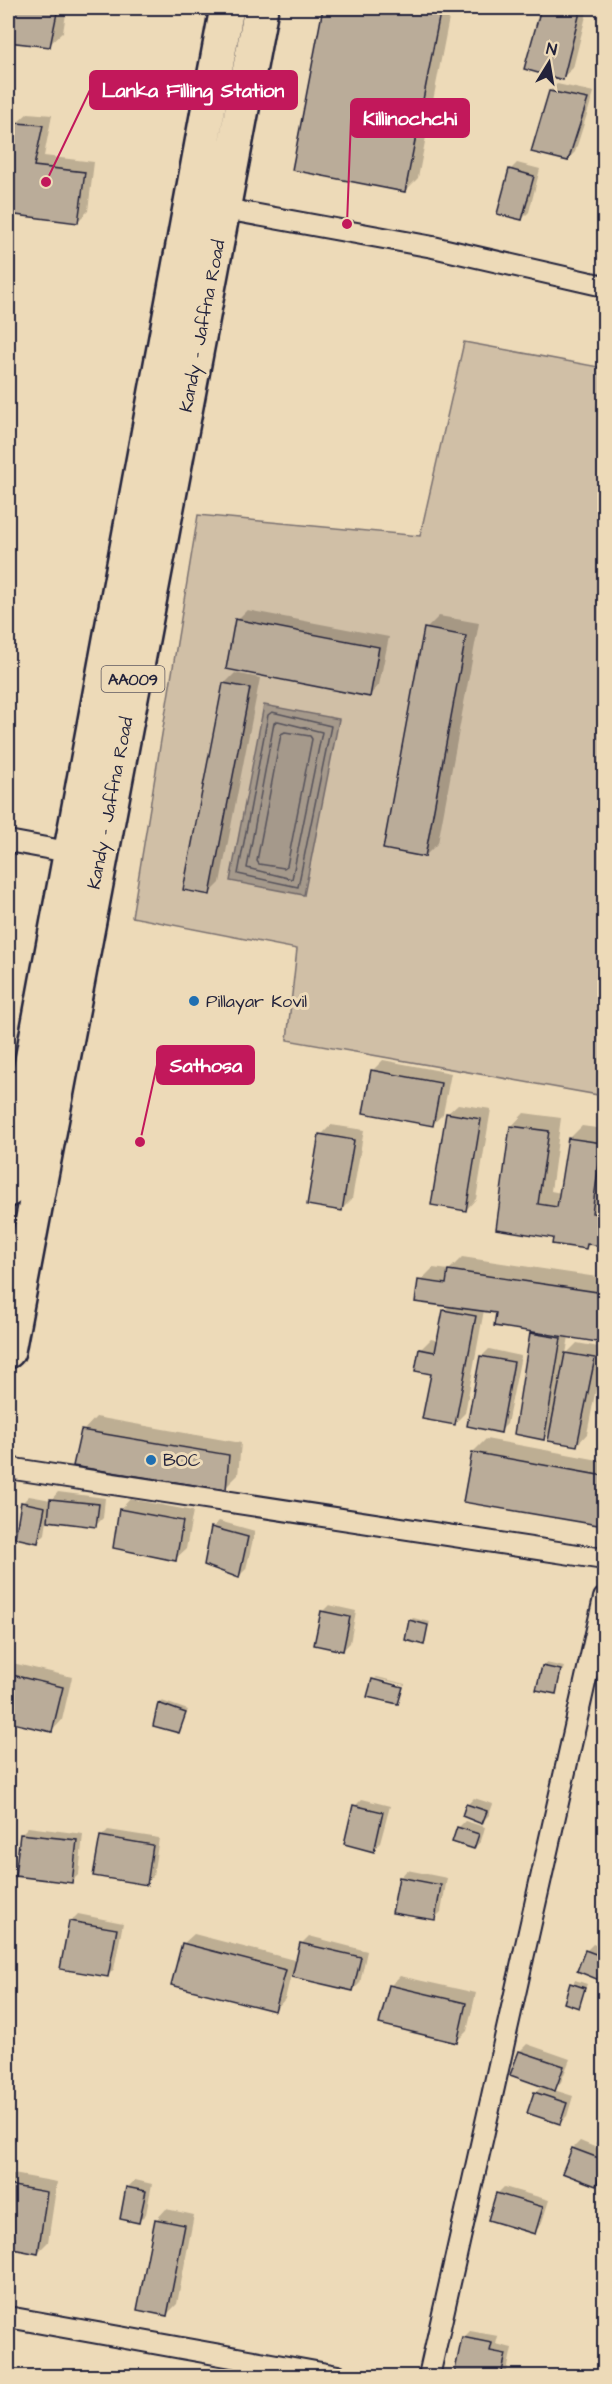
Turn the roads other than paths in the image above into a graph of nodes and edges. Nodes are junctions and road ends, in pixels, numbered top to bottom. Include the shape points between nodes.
1 (227, 8) edge
2 (261, 8) edge
3 (225, 208) junction
4 (604, 286) edge
5 (8, 841) edge
6 (84, 855) junction
7 (16, 1088) edge
8 (8, 1190) edge
9 (8, 1351) edge
10 (8, 1468) edge
11 (604, 1559) edge
12 (604, 1598) edge
13 (8, 2317) edge
14 (338, 2376) edge
15 (429, 2376) edge

1 - 6 highway, Kandy - Jaffna Road / AA009
2 - 3 highway, Kandy - Jaffna Road / AA009
3 - 4 street via 433,247
3 - 6 highway, Kandy - Jaffna Road / AA009
5 - 6 street
6 - 7 highway, Kandy - Jaffna Road / AA009
6 - 9 highway, Kandy - Jaffna Road / AA009
7 - 8 highway, Kandy - Jaffna Road / AA009
10 - 11 street
12 - 15 street
13 - 14 street

